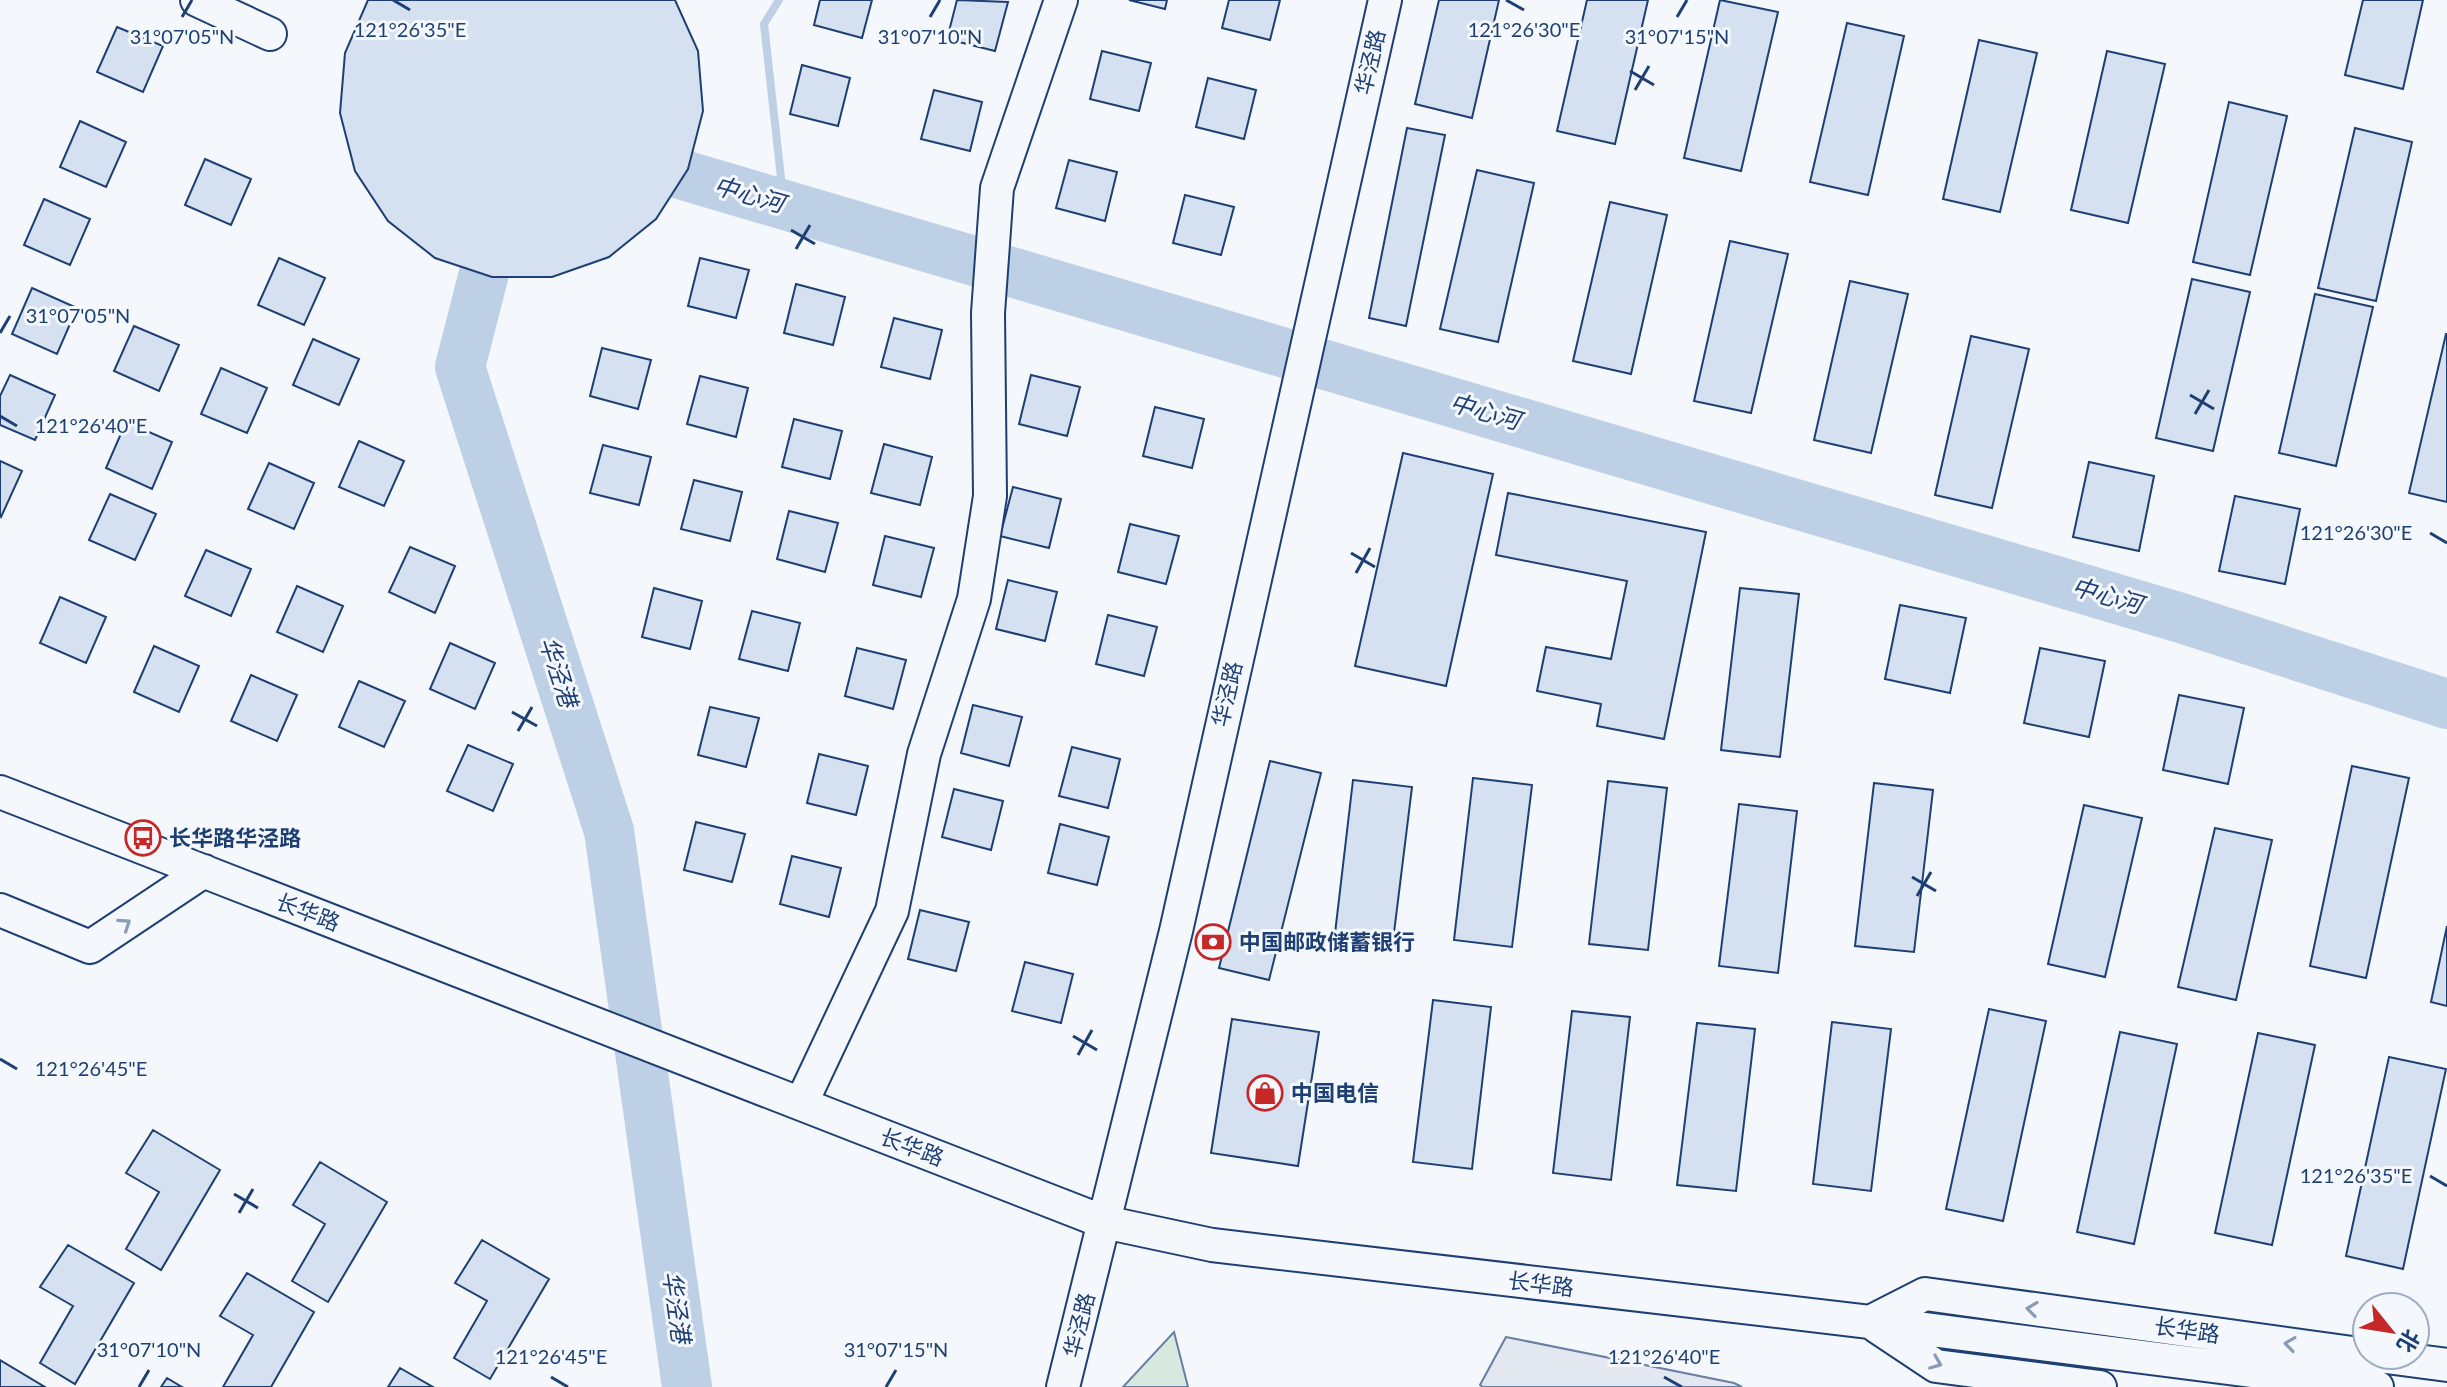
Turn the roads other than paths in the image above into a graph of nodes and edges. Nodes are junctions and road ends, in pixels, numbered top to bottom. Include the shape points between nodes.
1 (197, 0) edge
2 (1061, 0) edge
3 (1385, 0) edge
4 (270, 34) dead end
5 (0, 792) edge
6 (204, 871) junction
7 (0, 910) edge
8 (801, 1104) junction
9 (1104, 1222) junction
10 (1870, 1322) junction
11 (2351, 1353) edge
12 (2056, 1384) edge
13 (1063, 1387) edge
14 (2100, 1387) edge
15 (2377, 1387) edge

1 - 4 street
2 - 8 street via 997,188 988,313 990,496 974,599 924,754 892,911
3 - 9 street, 华泾路 via 1176,931
5 - 6 street, 长华路
7 -> 6 street via 90,947
6 - 8 street, 长华路
8 - 9 street, 长华路
9 - 10 street, 长华路 via 1212,1245
9 - 13 street, 华泾路
11 -> 10 street, 长华路 via 1925,1294
10 -> 12 street, 长华路 via 1936,1366
10 - 15 street, 长华路
12 - 14 street, 长华路

